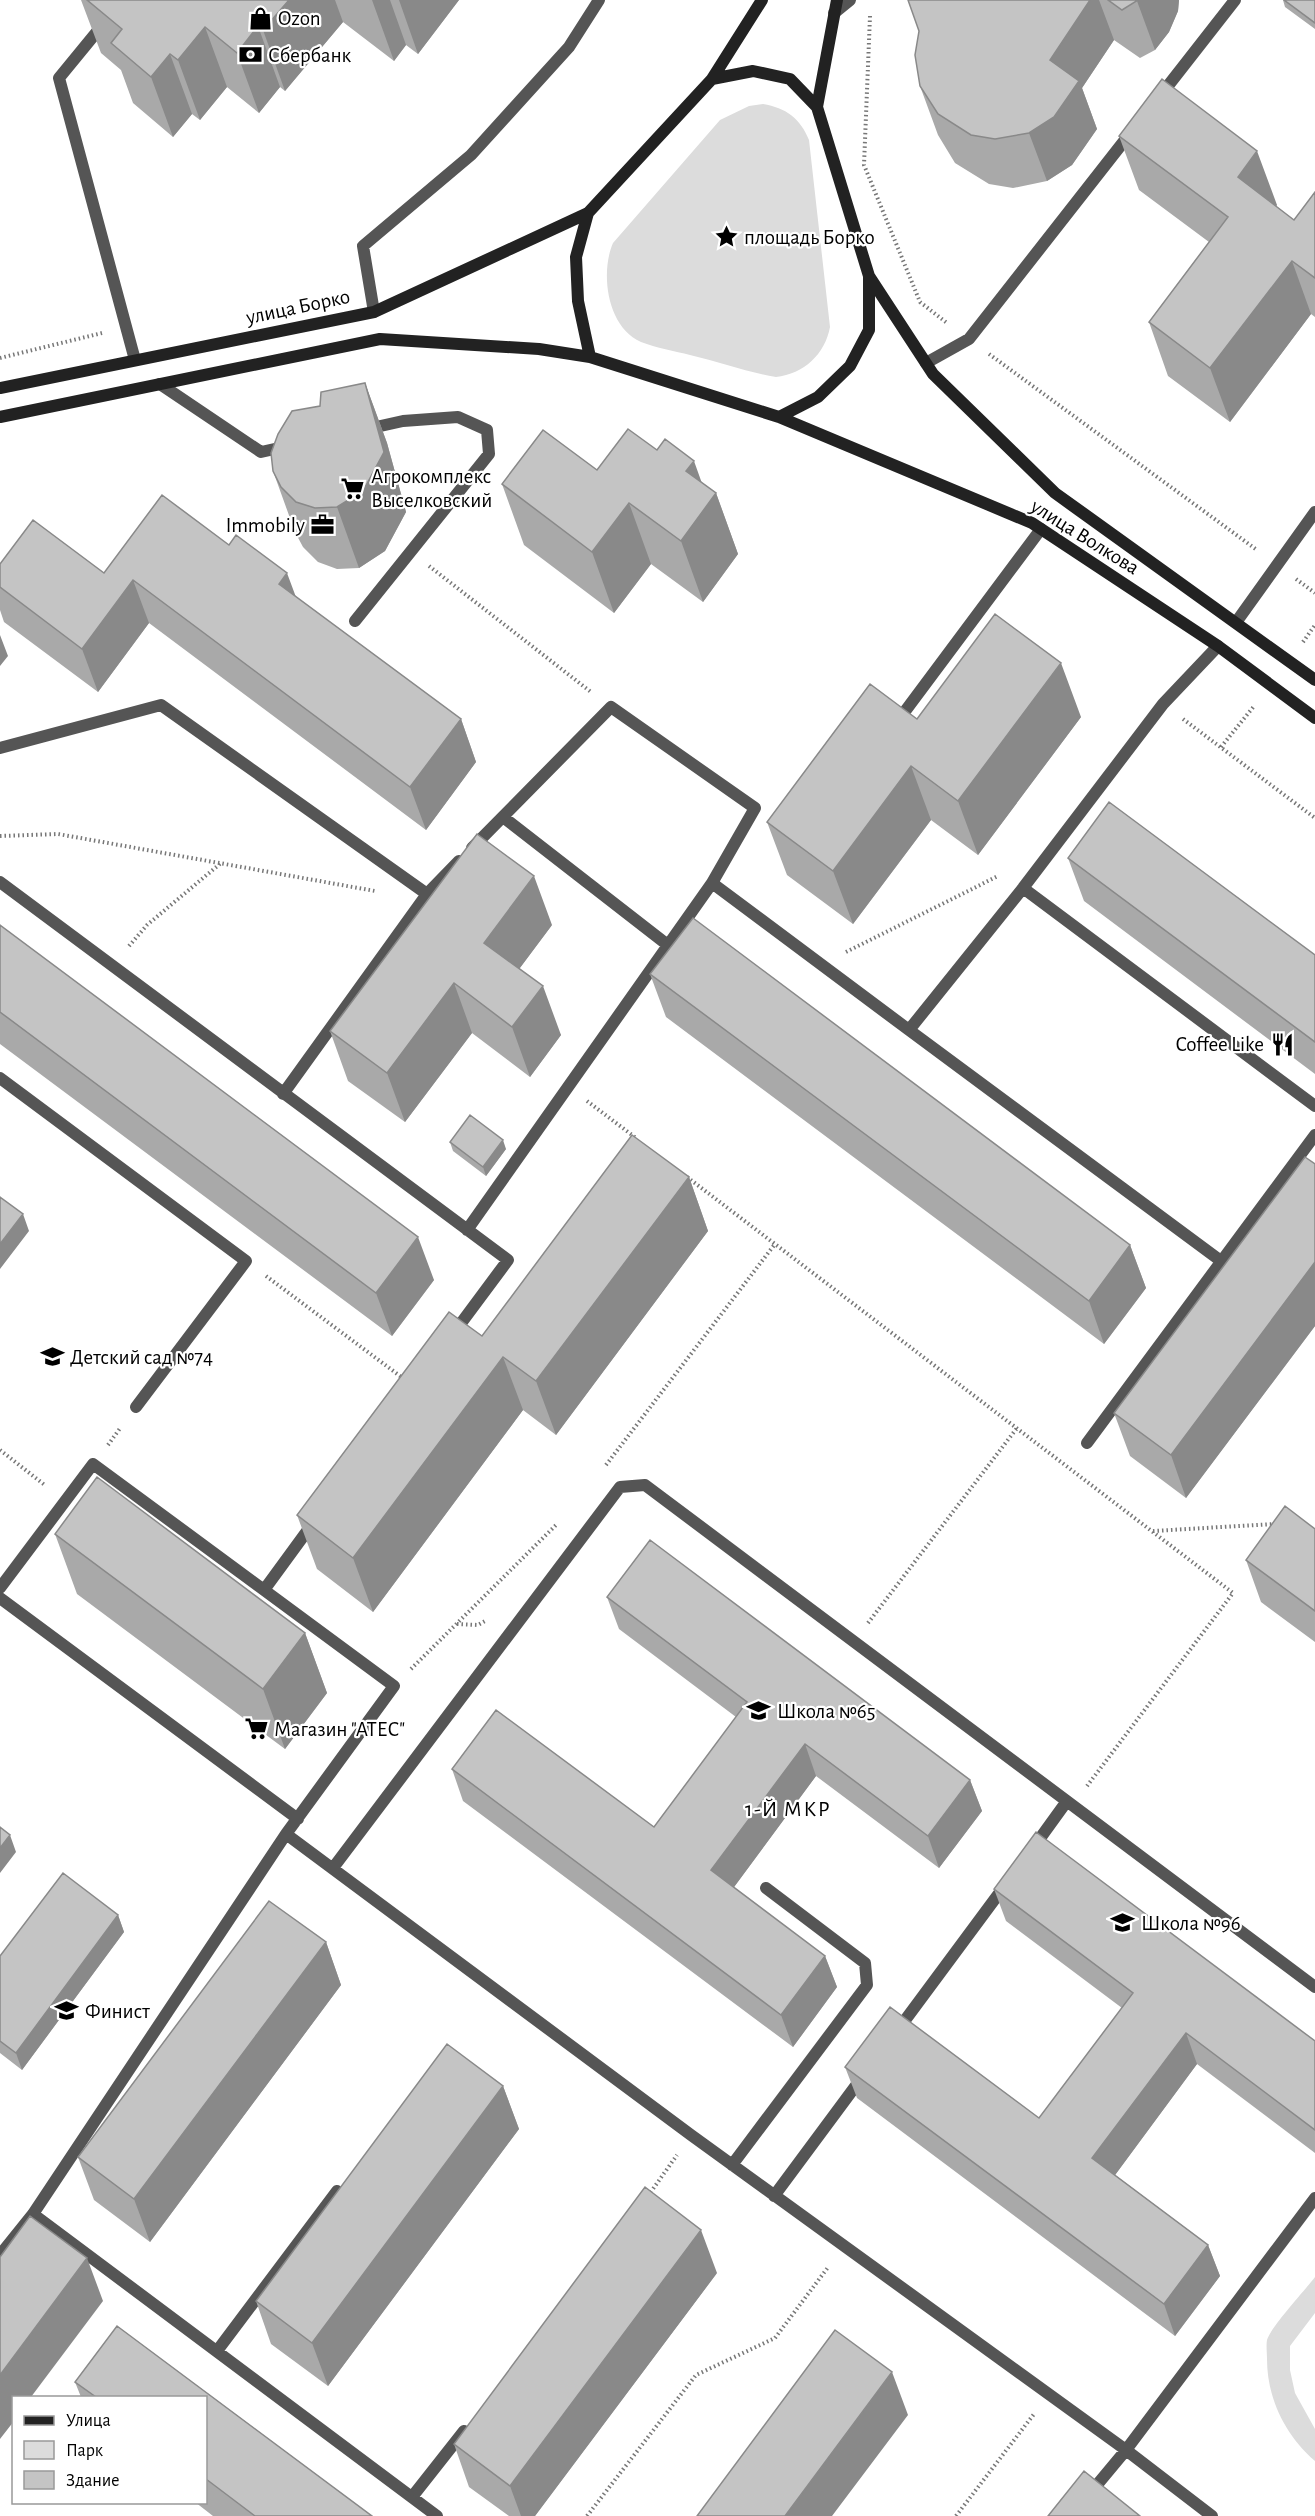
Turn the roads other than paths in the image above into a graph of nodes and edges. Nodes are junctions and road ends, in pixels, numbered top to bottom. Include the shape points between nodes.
1 (123, 0) edge
2 (599, 0) edge
3 (762, 0) edge
4 (850, 0) edge
5 (1235, 0) edge
6 (836, 6) edge
7 (712, 79) junction
8 (1155, 102) edge
9 (817, 107) junction
10 (1140, 121) edge
11 (588, 213) junction
12 (868, 276) junction
13 (374, 312) junction
14 (590, 357) junction
15 (135, 360) junction
16 (926, 363) junction
17 (160, 384) junction
18 (0, 388) edge
19 (0, 417) edge
20 (779, 417) junction
21 (360, 431) edge
22 (305, 442) edge
23 (1315, 512) edge
24 (1041, 529) junction
25 (355, 621) dead end
26 (1237, 621) junction
27 (1218, 646) junction
28 (1315, 680) edge
29 (900, 718) edge
30 (1315, 718) edge
31 (0, 748) edge
32 (503, 817) junction
33 (0, 882) edge
34 (712, 882) junction
35 (1023, 888) junction
36 (427, 894) junction
37 (669, 946) junction
38 (909, 1030) junction
39 (0, 1078) edge
40 (283, 1094) junction
41 (1315, 1106) edge
42 (1315, 1135) edge
43 (467, 1230) junction
44 (1221, 1261) junction
45 (448, 1341) edge
46 (136, 1407) road end
47 (1087, 1443) dead end
48 (318, 1516) edge
49 (0, 1588) edge
50 (264, 1590) junction
51 (0, 1598) edge
52 (1067, 1801) junction
53 (298, 1819) junction
54 (286, 1834) junction
55 (1026, 1858) edge
56 (333, 1868) junction
57 (1011, 1876) edge
58 (766, 1888) dead end
59 (1315, 1987) edge
60 (886, 2045) edge
61 (872, 2064) edge
62 (732, 2165) junction
63 (342, 2184) edge
64 (774, 2196) junction
65 (1315, 2198) edge
66 (33, 2214) junction
67 (0, 2255) edge
68 (217, 2351) junction
69 (471, 2422) edge
70 (1126, 2450) junction
71 (412, 2497) junction
72 (437, 2516) edge
73 (1071, 2516) edge
74 (1212, 2516) edge

1 - 15 lane via 59,78
2 - 13 lane via 569,47 471,155 363,246
3 - 7 main road
4 - 6 lane
5 - 8 lane
6 - 9 main road
7 - 9 main road via 753,71 790,79
7 - 11 main road
9 - 12 main road
10 - 16 lane via 969,339
11 - 13 main road, улица Борко
11 - 14 main road via 576,257 578,301
12 - 16 main road, улица Волкова
12 - 20 main road via 868,330 850,366 818,397
13 - 15 main road, улица Борко
14 - 17 main road via 539,349 380,339
14 - 20 main road
15 - 18 main road, улица Борко
16 - 26 main road, улица Волкова via 1055,493
17 - 19 main road
17 - 22 lane via 261,452
20 - 24 main road, улица Волкова
21 - 25 lane via 458,417 487,430 489,454
23 - 26 lane
24 - 27 main road, улица Волкова
24 - 29 lane
26 - 28 main road, улица Волкова
27 - 30 main road, улица Волкова
27 - 35 lane via 1163,705
31 - 36 lane via 161,705
32 - 34 lane via 611,707 755,808
32 - 36 lane
32 - 37 lane
33 - 40 lane
34 - 37 lane
34 - 38 lane
35 - 38 lane
35 - 41 lane
36 - 40 lane
37 - 43 lane
38 - 44 lane
39 - 46 lane via 246,1261
40 - 43 lane
42 - 44 lane
43 - 45 lane via 508,1260
44 - 47 lane
48 - 50 lane
49 - 50 lane via 93,1464
50 - 53 lane via 394,1686
51 - 53 lane
52 - 55 lane
52 - 56 lane via 645,1485 620,1487
52 - 59 lane
53 - 54 lane
54 - 56 lane
54 - 66 lane
56 - 62 lane
57 - 60 lane
58 - 62 lane via 865,1964 867,1985
61 - 64 lane
62 - 64 lane
63 - 68 lane
64 - 70 lane
65 - 70 lane
66 - 67 lane
66 - 68 lane
68 - 71 lane
69 - 71 lane
70 - 73 lane
70 - 74 lane
71 - 72 lane

